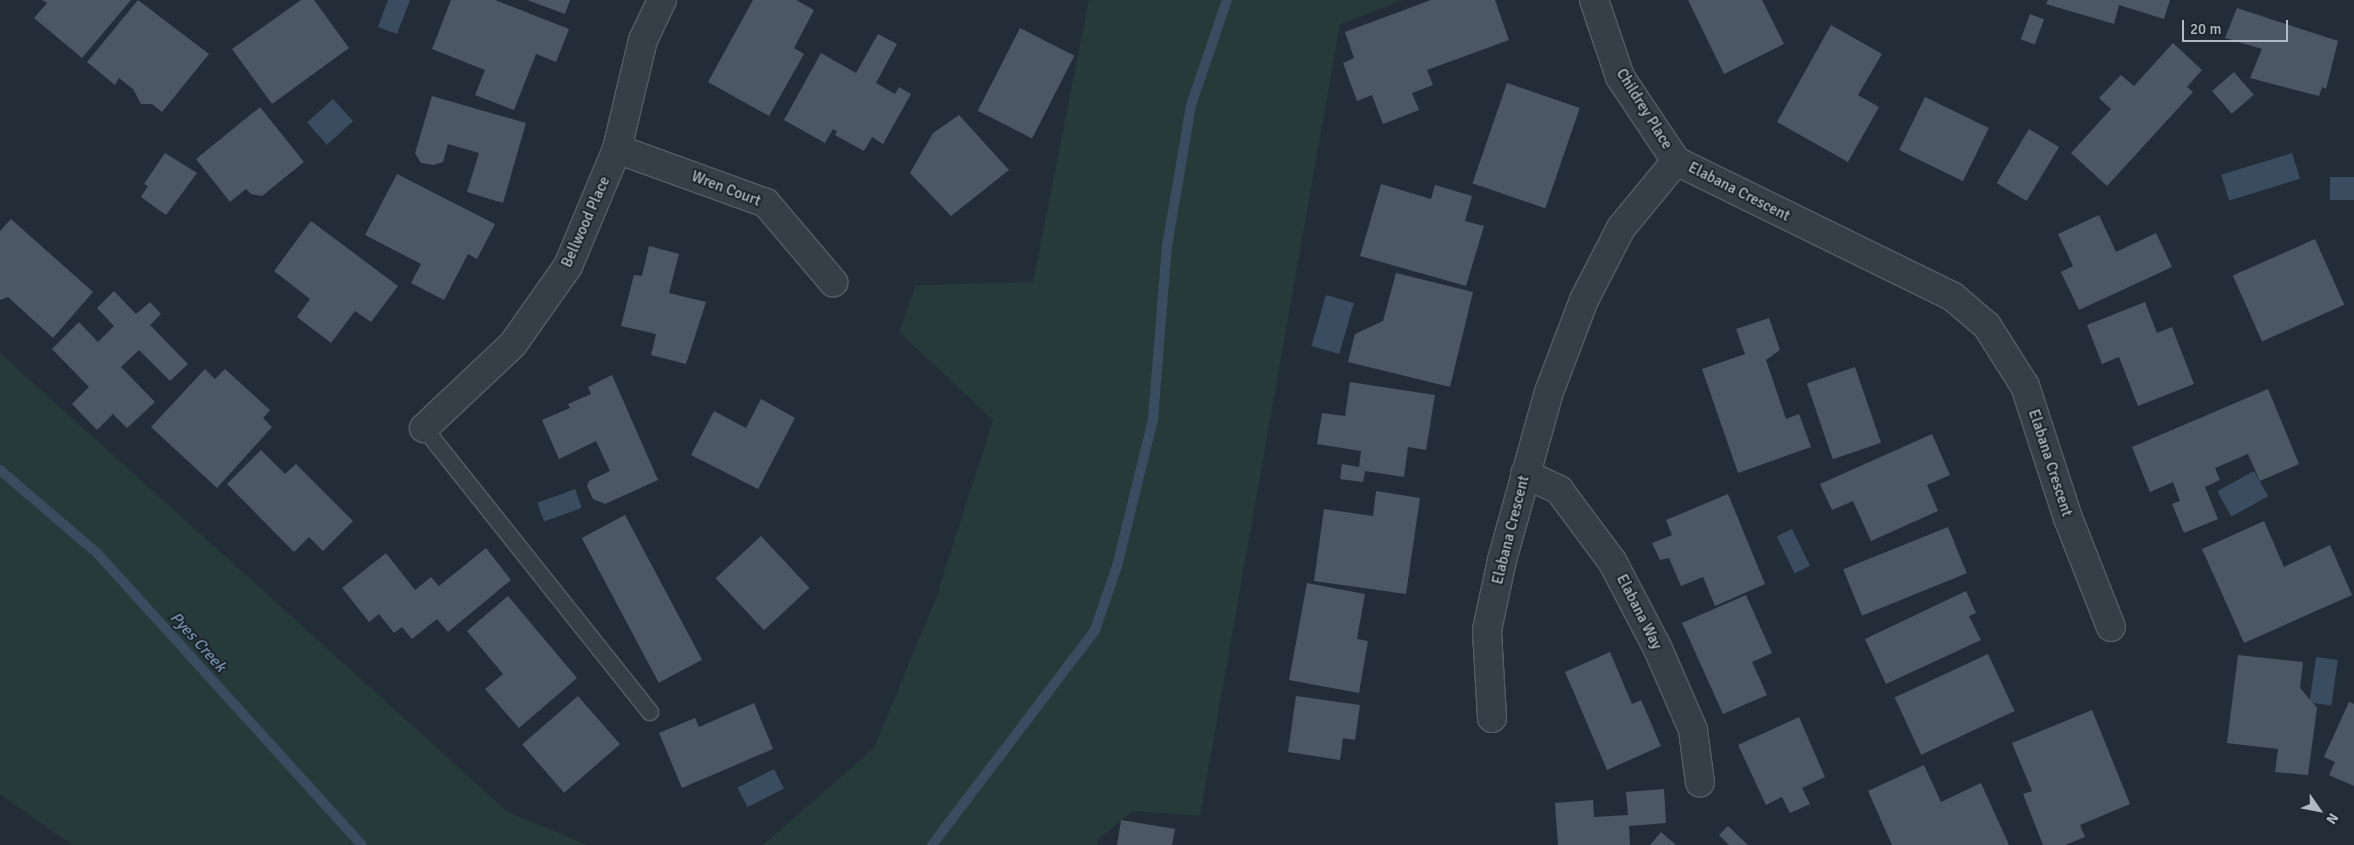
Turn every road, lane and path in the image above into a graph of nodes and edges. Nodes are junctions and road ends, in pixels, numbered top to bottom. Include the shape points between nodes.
1 (662, 0) edge
2 (1594, 0) edge
3 (617, 149) junction
4 (1676, 161) junction
5 (833, 282) dead end
6 (424, 428) joint
7 (1525, 474) junction
8 (2111, 627) dead end
9 (650, 712) dead end
10 (1492, 718) dead end
11 (1700, 783) dead end

1 - 3 street, Bellwood Place via 643,40
2 - 4 street, Childrey Place via 1620,77
3 - 5 street, Wren Court via 766,203
3 - 6 street, Bellwood Place via 568,266 512,344
4 - 7 street, Elabana Crescent via 1621,228 1584,300 1549,392
4 - 8 street, Elabana Crescent via 1952,296 1987,326 2025,386 2068,518
6 - 9 lane
7 - 10 street, Elabana Crescent via 1487,630
7 - 11 street, Elabana Way via 1559,490 1612,561 1658,649 1694,730

